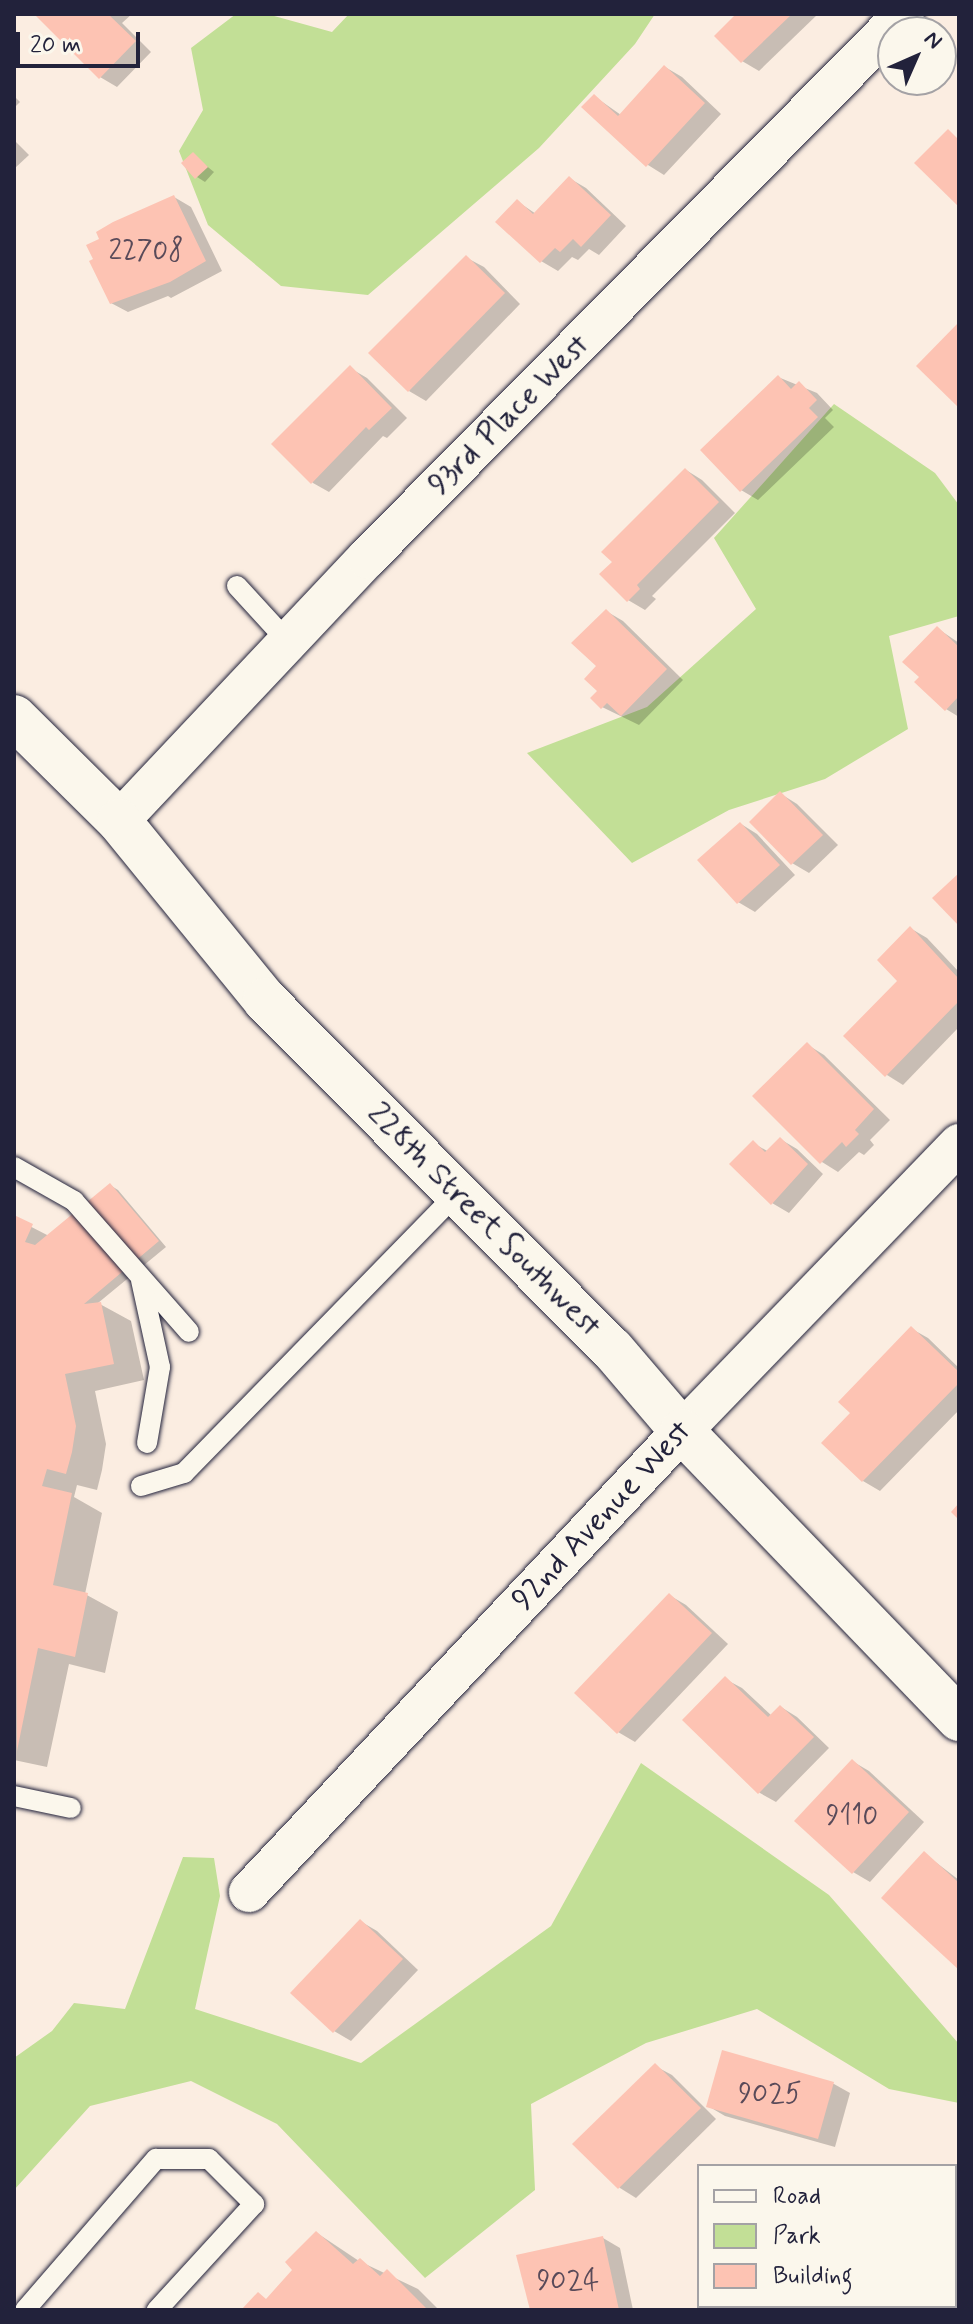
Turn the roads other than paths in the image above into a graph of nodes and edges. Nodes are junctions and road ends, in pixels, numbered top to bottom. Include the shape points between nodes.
1 (904, 14) edge
2 (237, 586) dead end
3 (289, 643) junction
4 (14, 717) edge
5 (119, 821) junction
6 (959, 1144) edge
7 (14, 1167) edge
8 (457, 1193) junction
9 (141, 1280) junction
10 (189, 1332) dead end
11 (682, 1431) junction
12 (147, 1443) dead end
13 (141, 1486) dead end
14 (959, 1719) edge
15 (14, 1796) edge
16 (71, 1808) dead end
17 (249, 1892) dead end
18 (25, 2310) edge
19 (157, 2310) edge

1 - 3 street, 93rd Place West
2 - 3 lane
3 - 5 street, 93rd Place West
4 - 5 street, 228th Street Southwest
5 - 8 street, 228th Street Southwest via 265,1000
6 - 11 street, 92nd Avenue West
7 - 9 lane via 74,1201
8 - 11 street, 228th Street Southwest via 612,1349
8 - 13 lane via 184,1473
9 - 10 lane
9 - 12 lane via 160,1367
11 - 14 street, 228th Street Southwest
11 - 17 street, 92nd Avenue West
15 - 16 lane
18 - 19 lane via 156,2159 209,2159 254,2204

